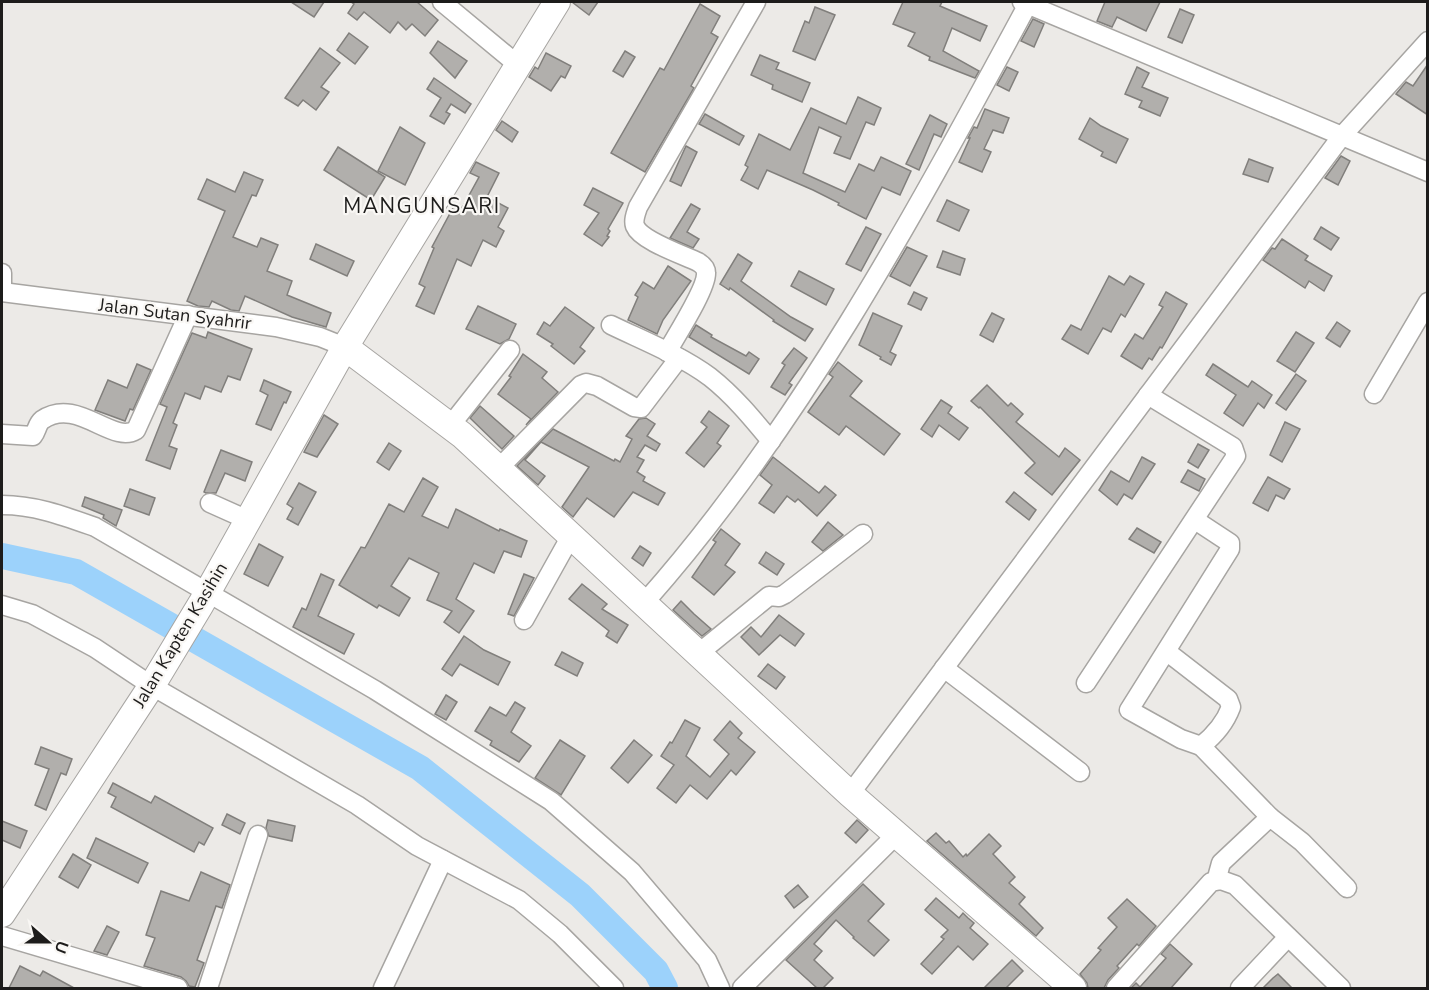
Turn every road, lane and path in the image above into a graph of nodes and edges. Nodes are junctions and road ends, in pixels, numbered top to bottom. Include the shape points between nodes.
1 (442, 2) edge
2 (557, 2) edge
3 (756, 2) edge
4 (1025, 3) edge
5 (1428, 41) edge
6 (518, 65) junction
7 (1341, 137) junction
8 (1428, 172) edge
9 (2, 273) edge
10 (2, 292) edge
11 (1428, 302) edge
12 (188, 315) junction
13 (611, 325) dead end
14 (345, 347) junction
15 (510, 350) dead end
16 (673, 355) junction
17 (1374, 394) dead end
18 (1148, 396) junction
19 (450, 426) junction
20 (2, 434) edge
21 (771, 441) junction
22 (499, 468) junction
23 (210, 503) dead end
24 (2, 505) edge
25 (248, 520) junction
26 (1195, 520) junction
27 (572, 534) junction
28 (863, 534) dead end
29 (204, 598) junction
30 (645, 602) junction
31 (2, 605) edge
32 (524, 620) dead end
33 (1166, 651) junction
34 (699, 652) junction
35 (944, 668) junction
36 (1086, 683) dead end
37 (153, 684) junction
38 (1201, 746) junction
39 (1080, 772) dead end
40 (850, 794) junction
41 (1270, 817) junction
42 (897, 834) junction
43 (258, 836) dead end
44 (443, 860) junction
45 (1221, 880) junction
46 (1347, 888) dead end
47 (2, 914) edge
48 (2, 936) edge
49 (1288, 937) junction
50 (178, 988) edge
51 (208, 988) edge
52 (383, 988) edge
53 (614, 988) edge
54 (720, 988) edge
55 (742, 988) edge
56 (1073, 988) edge
57 (1116, 988) edge
58 (1240, 988) edge
59 (1341, 988) edge

1 - 6 street
2 - 6 main road, Jalan Kapten Kasihin
3 - 16 street via 634,219 635,227 645,237 698,262 706,272
4 - 7 street
4 - 21 street via 936,174
5 - 7 street
6 - 14 main road, Jalan Kapten Kasihin
7 - 8 street
7 - 18 street
9 - 10 street
10 - 12 street, Jalan Sutan Syahrir
11 - 17 street
12 - 14 street, Jalan Sutan Syahrir via 276,327
12 - 20 street via 132,433 120,433 81,415 53,415 40,422 33,436
13 - 16 street
14 - 19 main road
14 - 25 main road, Jalan Kapten Kasihin
15 - 19 street
16 - 21 street via 709,376
16 - 22 street via 641,408 591,384 578,386
18 - 26 street via 1236,451 1234,461
18 - 35 street
19 - 22 main road
21 - 30 street
22 - 27 main road
23 - 25 street
24 - 29 street via 48,510 95,527
25 - 29 main road, Jalan Kapten Kasihin
26 - 33 street via 1230,543 1230,549
26 - 36 street
27 - 30 main road
27 - 32 street
28 - 34 street via 785,594 769,596
29 - 37 main road, Jalan Kapten Kasihin
29 - 54 street via 375,690 551,801 632,872 707,960
30 - 34 main road
31 - 37 street via 32,614
33 - 38 street via 1228,699 1231,707 1227,719
33 - 38 street via 1129,710
34 - 40 main road
35 - 39 street
35 - 40 street
37 - 44 street
37 - 47 main road, Jalan Kapten Kasihin
38 - 41 street
40 - 42 main road
41 - 45 street via 1221,863
41 - 46 street via 1302,842
42 - 55 street
42 - 56 main road
43 - 51 street
44 - 52 street
44 - 53 street via 519,900
45 - 49 street via 1234,885
45 - 57 street via 1211,882
48 - 50 street
49 - 58 street
49 - 59 street

